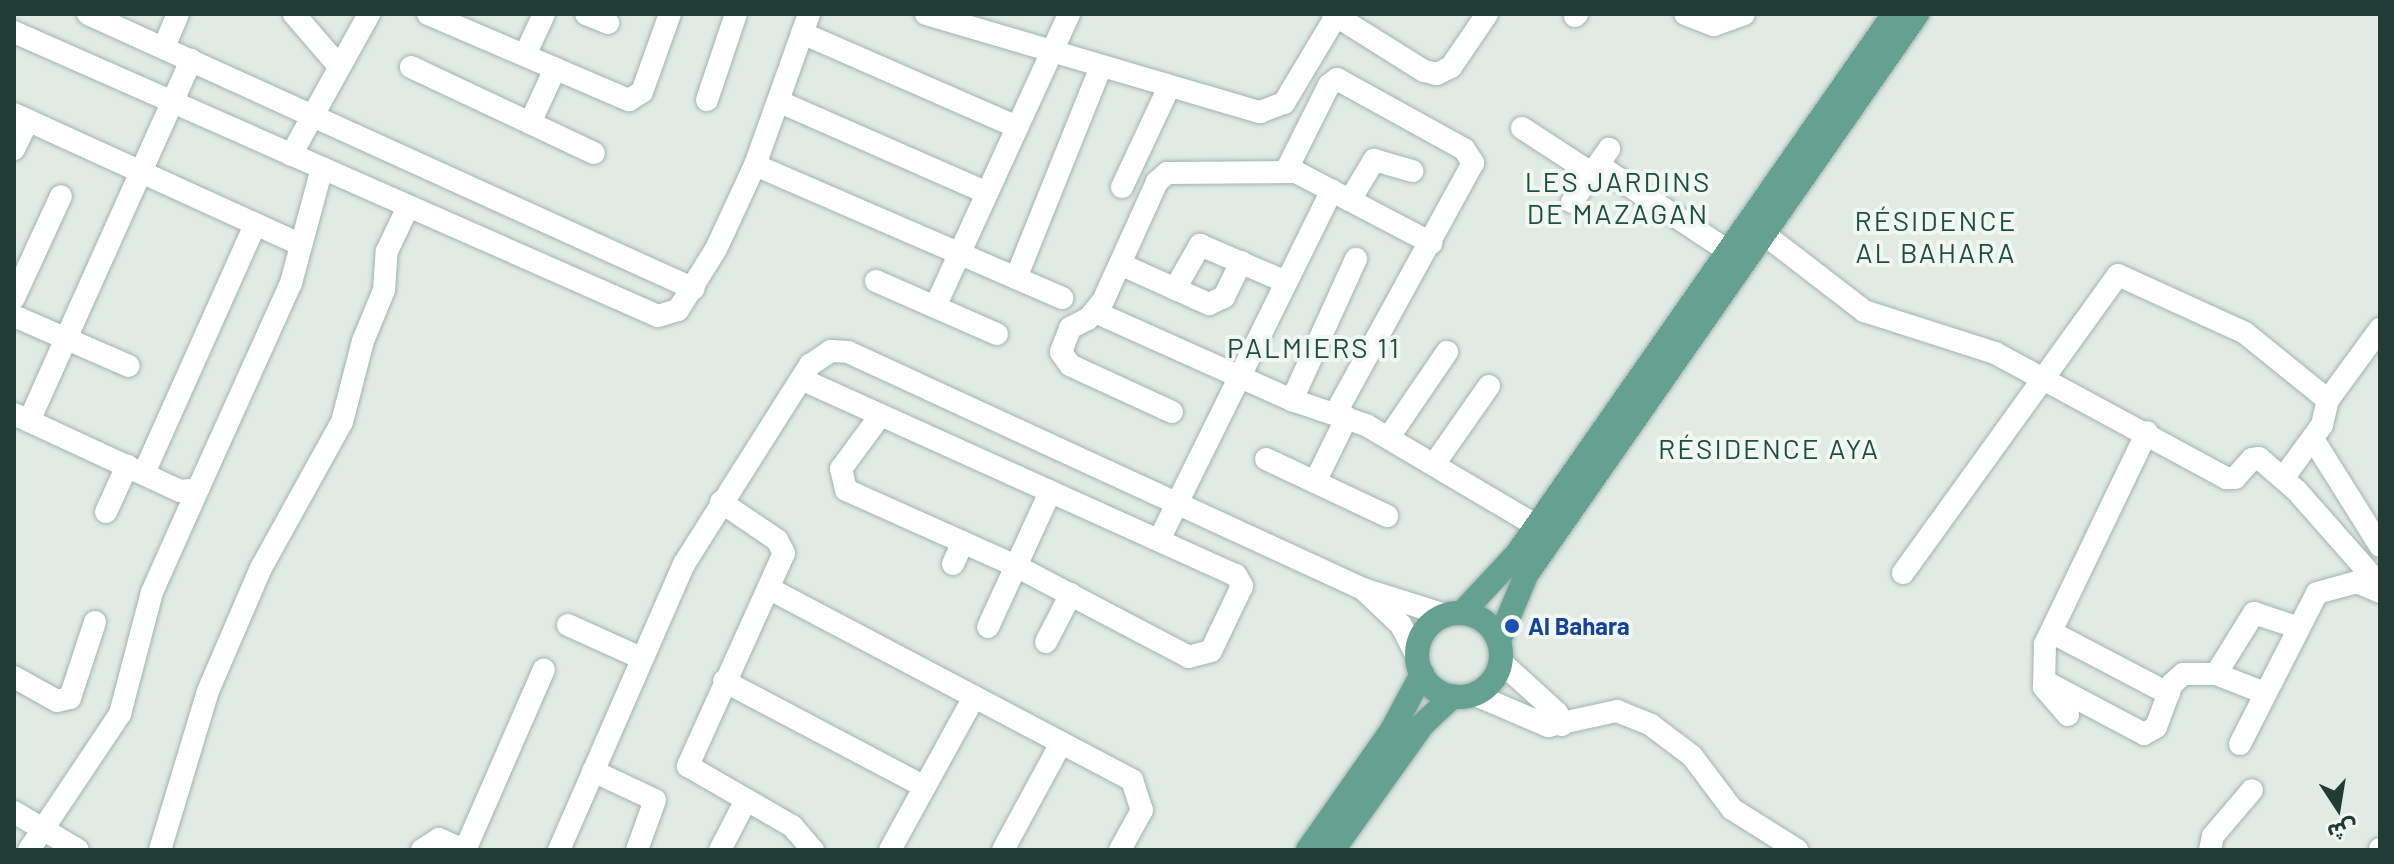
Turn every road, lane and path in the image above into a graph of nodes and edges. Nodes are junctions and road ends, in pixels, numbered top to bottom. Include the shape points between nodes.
1 (88, 14) edge
2 (178, 14) edge
3 (294, 14) edge
4 (369, 14) edge
5 (428, 14) edge
6 (544, 14) edge
7 (586, 14) edge
8 (670, 14) edge
9 (736, 14) edge
10 (926, 14) edge
11 (1069, 14) edge
12 (1487, 14) edge
13 (1685, 14) edge
14 (1744, 14) edge
15 (1894, 14) edge
16 (1917, 14) edge
17 (1335, 15) edge
18 (608, 23) dead end
19 (806, 23) edge
20 (14, 32) edge
21 (164, 47) junction
22 (1050, 52) junction
23 (525, 55) junction
24 (191, 60) junction
25 (337, 64) junction
26 (411, 67) dead end
27 (1101, 67) junction
28 (555, 69) junction
29 (1169, 87) junction
30 (707, 100) dead end
31 (172, 102) junction
32 (780, 102) junction
33 (310, 113) junction
34 (21, 117) edge
35 (530, 123) junction
36 (1017, 127) junction
37 (1522, 128) dead end
38 (14, 149) edge
39 (594, 153) dead end
40 (291, 155) junction
41 (1599, 162) junction
42 (755, 165) junction
43 (322, 168) junction
44 (1286, 171) junction
45 (1412, 171) dead end
46 (141, 172) junction
47 (1122, 187) dead end
48 (987, 193) junction
49 (1341, 195) junction
50 (61, 196) dead end
51 (1572, 202) dead end
52 (408, 207) junction
53 (255, 225) junction
54 (1764, 234) junction
55 (1431, 243) junction
56 (301, 245) junction
57 (1728, 251) junction
58 (959, 253) junction
59 (1356, 259) dead end
60 (1241, 262) junction
61 (1120, 264) junction
62 (1016, 278) junction
63 (876, 281) dead end
64 (1286, 282) junction
65 (694, 289) junction
66 (1175, 289) junction
67 (14, 298) edge
68 (1062, 298) dead end
69 (935, 307) junction
70 (1095, 312) junction
71 (14, 316) edge
72 (2380, 329) edge
73 (997, 334) dead end
74 (66, 338) junction
75 (1447, 352) dead end
76 (129, 366) dead end
77 (1239, 376) junction
78 (2042, 378) junction
79 (801, 379) junction
80 (1489, 386) dead end
81 (1292, 400) junction
82 (2328, 400) junction
83 (1172, 412) dead end
84 (880, 416) junction
85 (1341, 416) junction
86 (21, 417) edge
87 (2147, 432) junction
88 (1389, 437) junction
89 (2313, 439) junction
90 (1266, 459) dead end
91 (1435, 463) junction
92 (136, 470) junction
93 (2284, 477) junction
94 (1315, 482) junction
95 (198, 489) junction
96 (1050, 492) junction
97 (1177, 501) junction
98 (721, 502) junction
99 (106, 512) dead end
100 (1387, 516) dead end
101 (1537, 526) junction
102 (1159, 540) junction
103 (963, 542) junction
104 (2380, 546) edge
105 (953, 564) dead end
106 (1016, 566) junction
107 (1903, 573) dead end
108 (2378, 586) edge
109 (768, 588) junction
110 (1363, 589) junction
111 (1071, 594) junction
112 (1454, 614) junction
113 (95, 622) dead end
114 (568, 625) dead end
115 (988, 627) dead end
116 (2299, 628) junction
117 (2051, 632) junction
118 (1046, 642) dead end
119 (1500, 651) junction
120 (641, 658) junction
121 (1419, 666) junction
122 (544, 669) dead end
123 (2216, 674) junction
124 (14, 677) edge
125 (2042, 680) junction
126 (724, 681) junction
127 (2265, 693) junction
128 (2169, 694) junction
129 (1463, 695) junction
130 (974, 697) junction
131 (2068, 715) dead end
132 (1562, 725) junction
133 (1061, 743) junction
134 (2240, 744) dead end
135 (593, 771) junction
136 (925, 787) junction
137 (2252, 790) dead end
138 (746, 800) junction
139 (14, 812) edge
140 (44, 830) junction
141 (29, 850) edge
142 (78, 850) edge
143 (160, 850) edge
144 (422, 850) edge
145 (465, 850) edge
146 (559, 850) edge
147 (637, 850) edge
148 (720, 850) edge
149 (813, 850) edge
150 (890, 850) edge
151 (1003, 850) edge
152 (1120, 850) edge
153 (1308, 850) edge
154 (1333, 850) edge
155 (1797, 850) edge
156 (2210, 850) edge

1 - 21 street
2 - 21 street
3 - 25 street
4 - 25 street
5 - 23 street
6 - 23 street
7 - 18 street
8 - 28 street via 637,99
9 - 30 street
10 - 22 street
11 - 22 street
12 - 17 street via 1451,67 1437,74
13 - 14 street via 1714,25
15 - 57 main road
16 - 54 main road
17 - 29 street via 1284,103 1273,110 1253,112
19 - 32 street
19 - 36 street
20 - 31 street
21 - 24 street
22 - 27 street
22 - 36 street
23 - 28 street
24 - 31 street
24 - 33 street
25 - 33 street
26 - 35 street
27 - 29 street
27 - 62 street
28 - 35 street
29 - 47 street
31 - 40 street
31 - 46 street
32 - 42 street
32 - 48 street
33 - 40 street
33 - 65 street
34 - 38 street
34 - 46 street
35 - 39 street
36 - 48 street
37 - 41 street
40 - 43 street
41 - 51 street
41 - 57 street
42 - 58 street
42 - 65 street
43 - 52 street
43 - 56 street
44 - 49 street
44 - 55 street via 1331,82 1345,81 1464,149 1471,158 1473,169
44 - 61 street via 1167,173 1157,182
45 - 49 street via 1374,160
46 - 53 street
46 - 74 street
48 - 58 street
49 - 55 street
49 - 64 street
50 - 67 street
52 - 65 street via 651,314 672,313
52 - 143 street via 387,251 384,290 363,341 342,422 261,568 208,691
53 - 56 street
53 - 92 street
54 - 78 street via 1864,311 1965,340
54 - 119 main road via 1526,575
55 - 85 street
56 - 95 street via 291,283
57 - 101 main road
58 - 62 street
58 - 69 street
59 - 81 street
60 - 64 street
60 - 66 street via 1215,304
60 - 66 street via 1196,246
61 - 66 street
61 - 70 street
62 - 68 street
63 - 69 street
64 - 77 street
69 - 73 street
70 - 77 street
70 - 83 street via 1070,328 1063,358
71 - 74 street
72 - 82 street
74 - 76 street
74 - 86 street
75 - 88 street
77 - 81 street
77 - 97 street
78 - 82 street via 2110,280 2122,275 2173,304 2245,333
78 - 87 street
78 - 107 street
79 - 84 street
79 - 97 street via 823,354 848,352
79 - 98 street
80 - 91 street
81 - 85 street
82 - 89 street
84 - 96 street
84 - 103 street via 841,469 843,486
85 - 88 street
85 - 94 street
86 - 92 street
87 - 93 street via 2226,478 2237,476 2257,458
87 - 117 street
88 - 91 street
89 - 93 street
89 - 104 street
90 - 94 street
91 - 101 street
92 - 95 street via 187,493
92 - 99 street
93 - 108 street
94 - 100 street
95 - 140 street via 152,592 120,714
96 - 102 street
96 - 106 street
97 - 102 street
97 - 110 street
98 - 109 street via 781,544 784,559
98 - 120 street via 684,564
101 - 112 main road via 1500,575
102 - 111 street via 1242,581 1208,654 1189,657
103 - 105 street
103 - 106 street
106 - 111 street
106 - 115 street
108 - 116 street via 2357,582 2317,593
109 - 126 street
109 - 130 street
110 - 112 street
110 - 121 street via 1401,625
111 - 118 street
112 - 119 main road via 1488,624
112 - 121 main road via 1424,632
113 - 124 street via 70,698 57,701
114 - 120 street
116 - 123 street via 2259,612 2250,616
116 - 127 street
117 - 125 street via 2042,655
117 - 128 street
119 - 129 main road via 1491,682
119 - 132 street
120 - 135 street
121 - 129 main road via 1438,691
121 - 153 main road via 1392,730
122 - 145 street
123 - 127 street
123 - 128 street via 2179,676
125 - 128 street via 2140,734 2156,727
125 - 131 street
126 - 136 street
126 - 138 street via 688,766
127 - 134 street
129 - 132 street via 1548,726
129 - 154 main road via 1422,725
130 - 133 street
130 - 136 street
132 - 155 street via 1617,711 1651,725 1692,756 1732,809
133 - 151 street
133 - 152 street via 1137,787 1142,810
135 - 146 street
135 - 147 street via 655,800
136 - 150 street
137 - 156 street via 2213,836
138 - 148 street
138 - 149 street via 792,826
139 - 140 street
140 - 141 street
140 - 142 street
144 - 145 street via 439,839

